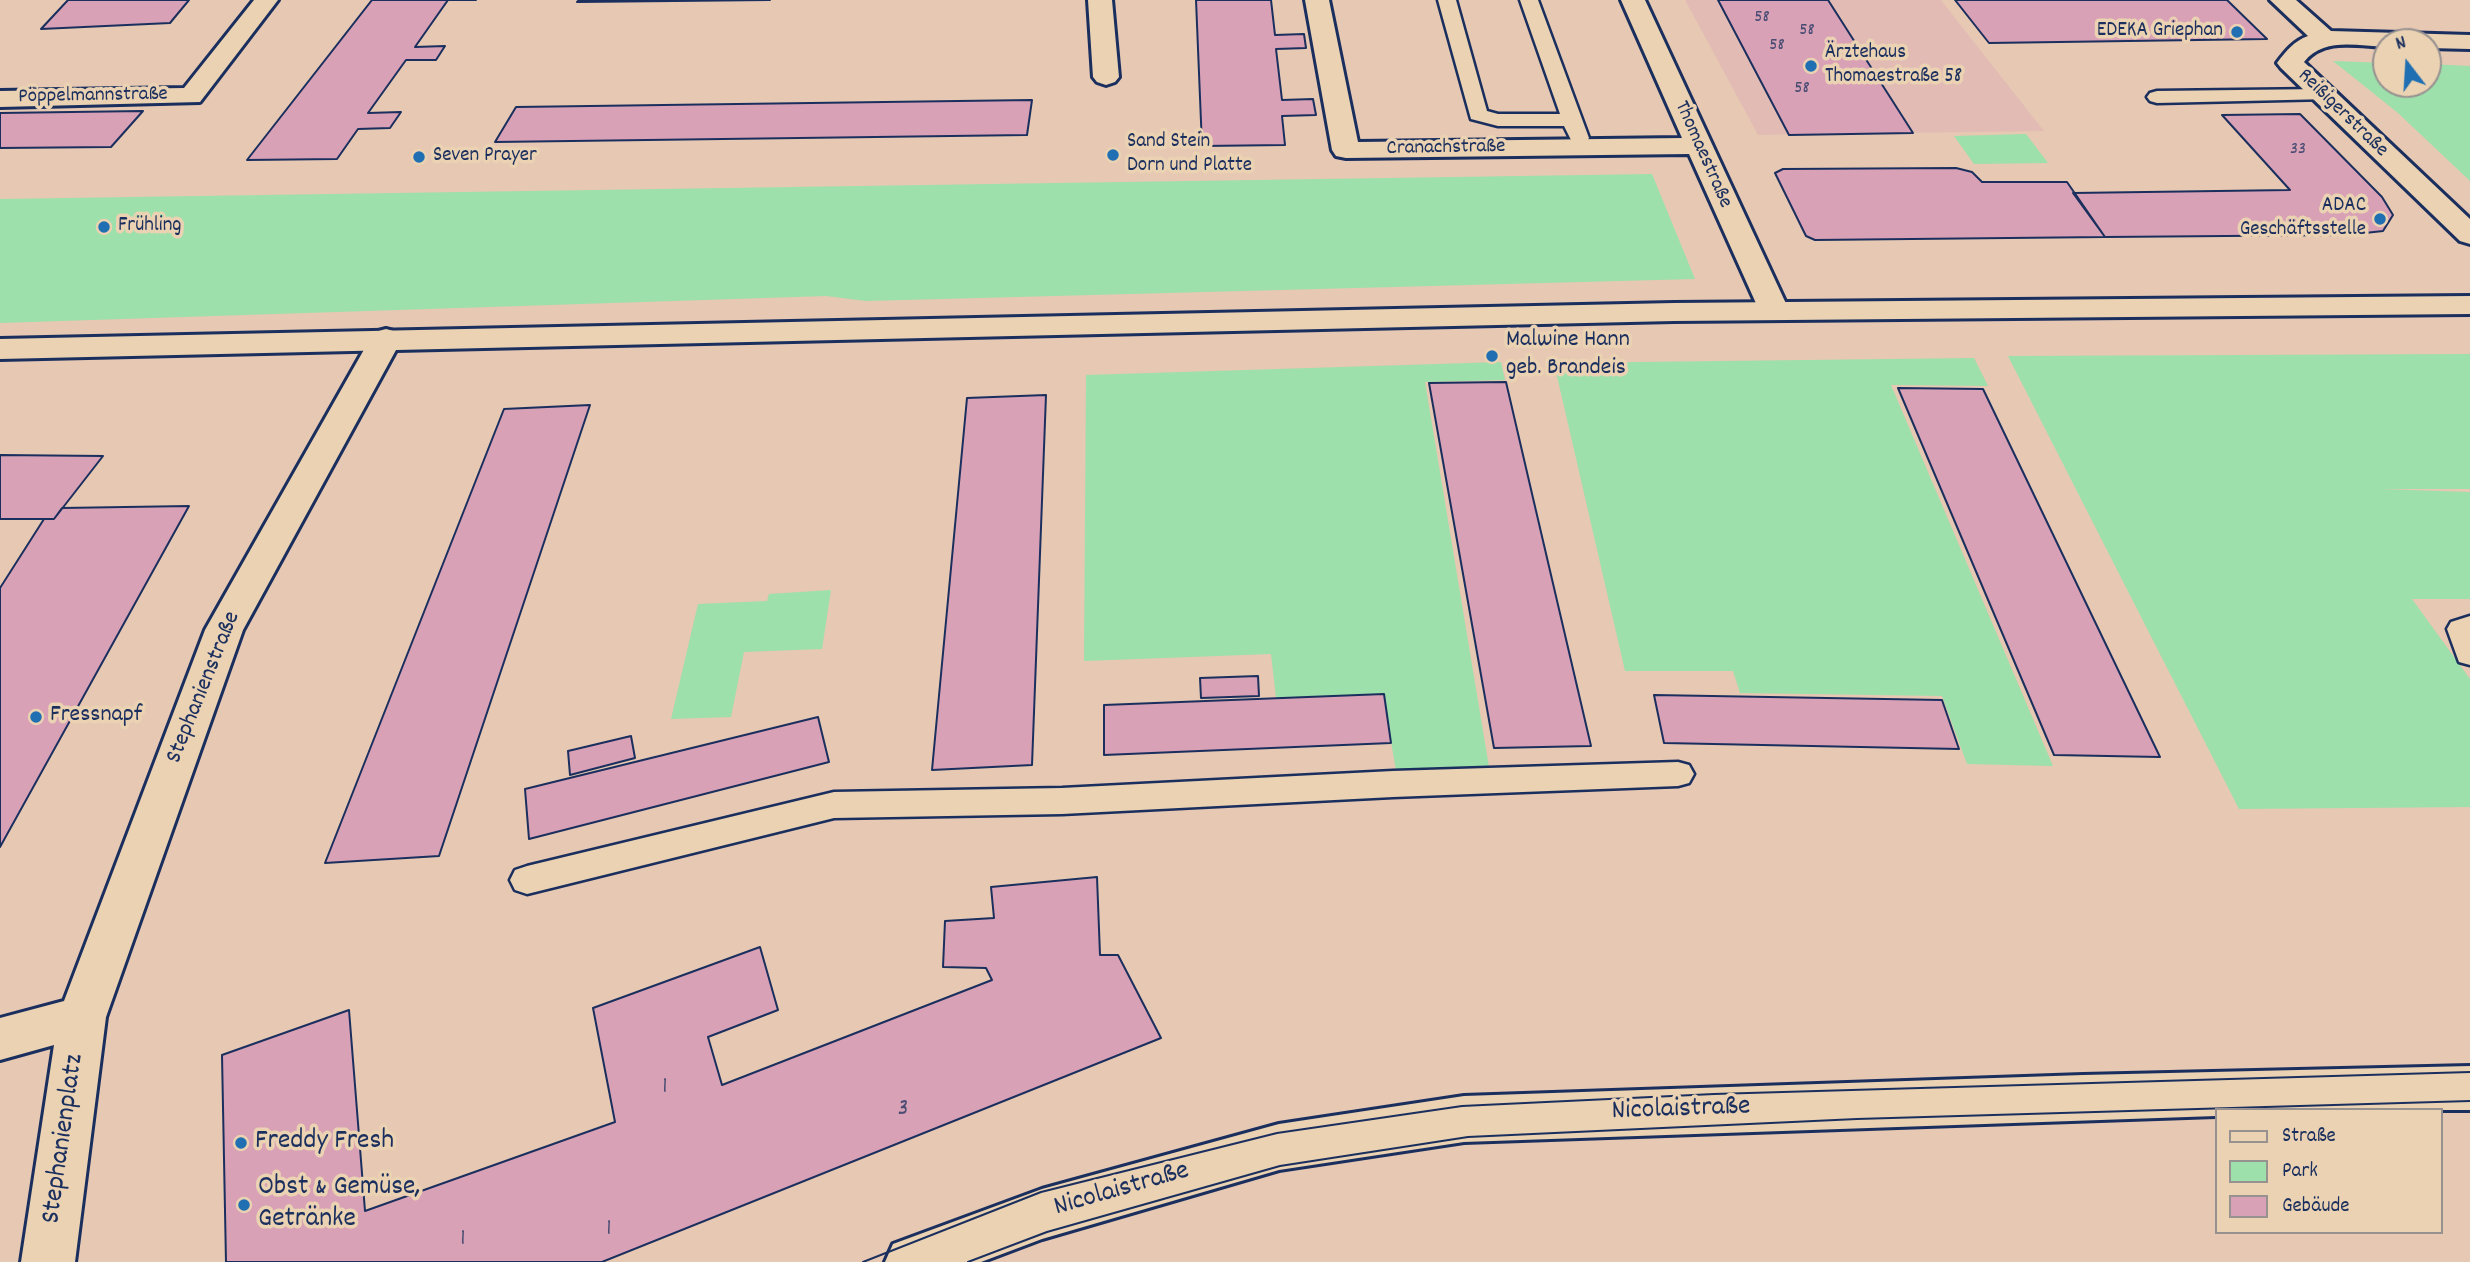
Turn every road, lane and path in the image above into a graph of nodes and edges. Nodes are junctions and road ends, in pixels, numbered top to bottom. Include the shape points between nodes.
1 (266, 0) edge
2 (1100, 0) edge
3 (1317, 0) edge
4 (1447, 0) edge
5 (1529, 0) edge
6 (1633, 0) edge
7 (2282, 0) edge
8 (2325, 38) junction
9 (2470, 42) edge
10 (1106, 77) dead end
11 (2157, 97) dead end
12 (0, 99) edge
13 (2329, 103) junction
14 (1573, 120) junction
15 (1698, 146) junction
16 (1583, 147) junction
17 (2470, 236) edge
18 (2470, 305) edge
19 (1774, 310) junction
20 (386, 339) junction
21 (0, 349) edge
22 (2470, 626) edge
23 (2470, 654) edge
24 (1678, 774) dead end
25 (527, 880) dead end
26 (82, 1017) junction
27 (0, 1039) edge
28 (2470, 1088) edge
29 (48, 1262) edge
30 (912, 1262) edge

1 - 12 street, Pöppelmannstraße via 191,96
2 - 10 street
3 - 16 street, Cranachstraße via 1346,150
4 - 14 lane via 1478,115 1498,120
5 - 14 lane
6 - 15 street, Thomaestraße
7 - 8 street, Reißigerstraße
8 - 9 street
8 - 13 street, Reißigerstraße via 2305,45 2290,63
11 - 13 lane
13 - 17 street, Reißigerstraße
14 - 16 lane
15 - 16 street, Cranachstraße
15 - 19 street, Thomaestraße
18 - 19 street
19 - 20 street
20 - 21 street
20 - 26 street, Stephanienstraße via 224,630
22 - 23 lane via 2462,629
24 - 25 lane via 1062,801 834,805
26 - 27 street
26 - 29 street, Stephanienplatz
28 - 30 street, Nicolaistraße via 1464,1119 1279,1147 1042,1214

